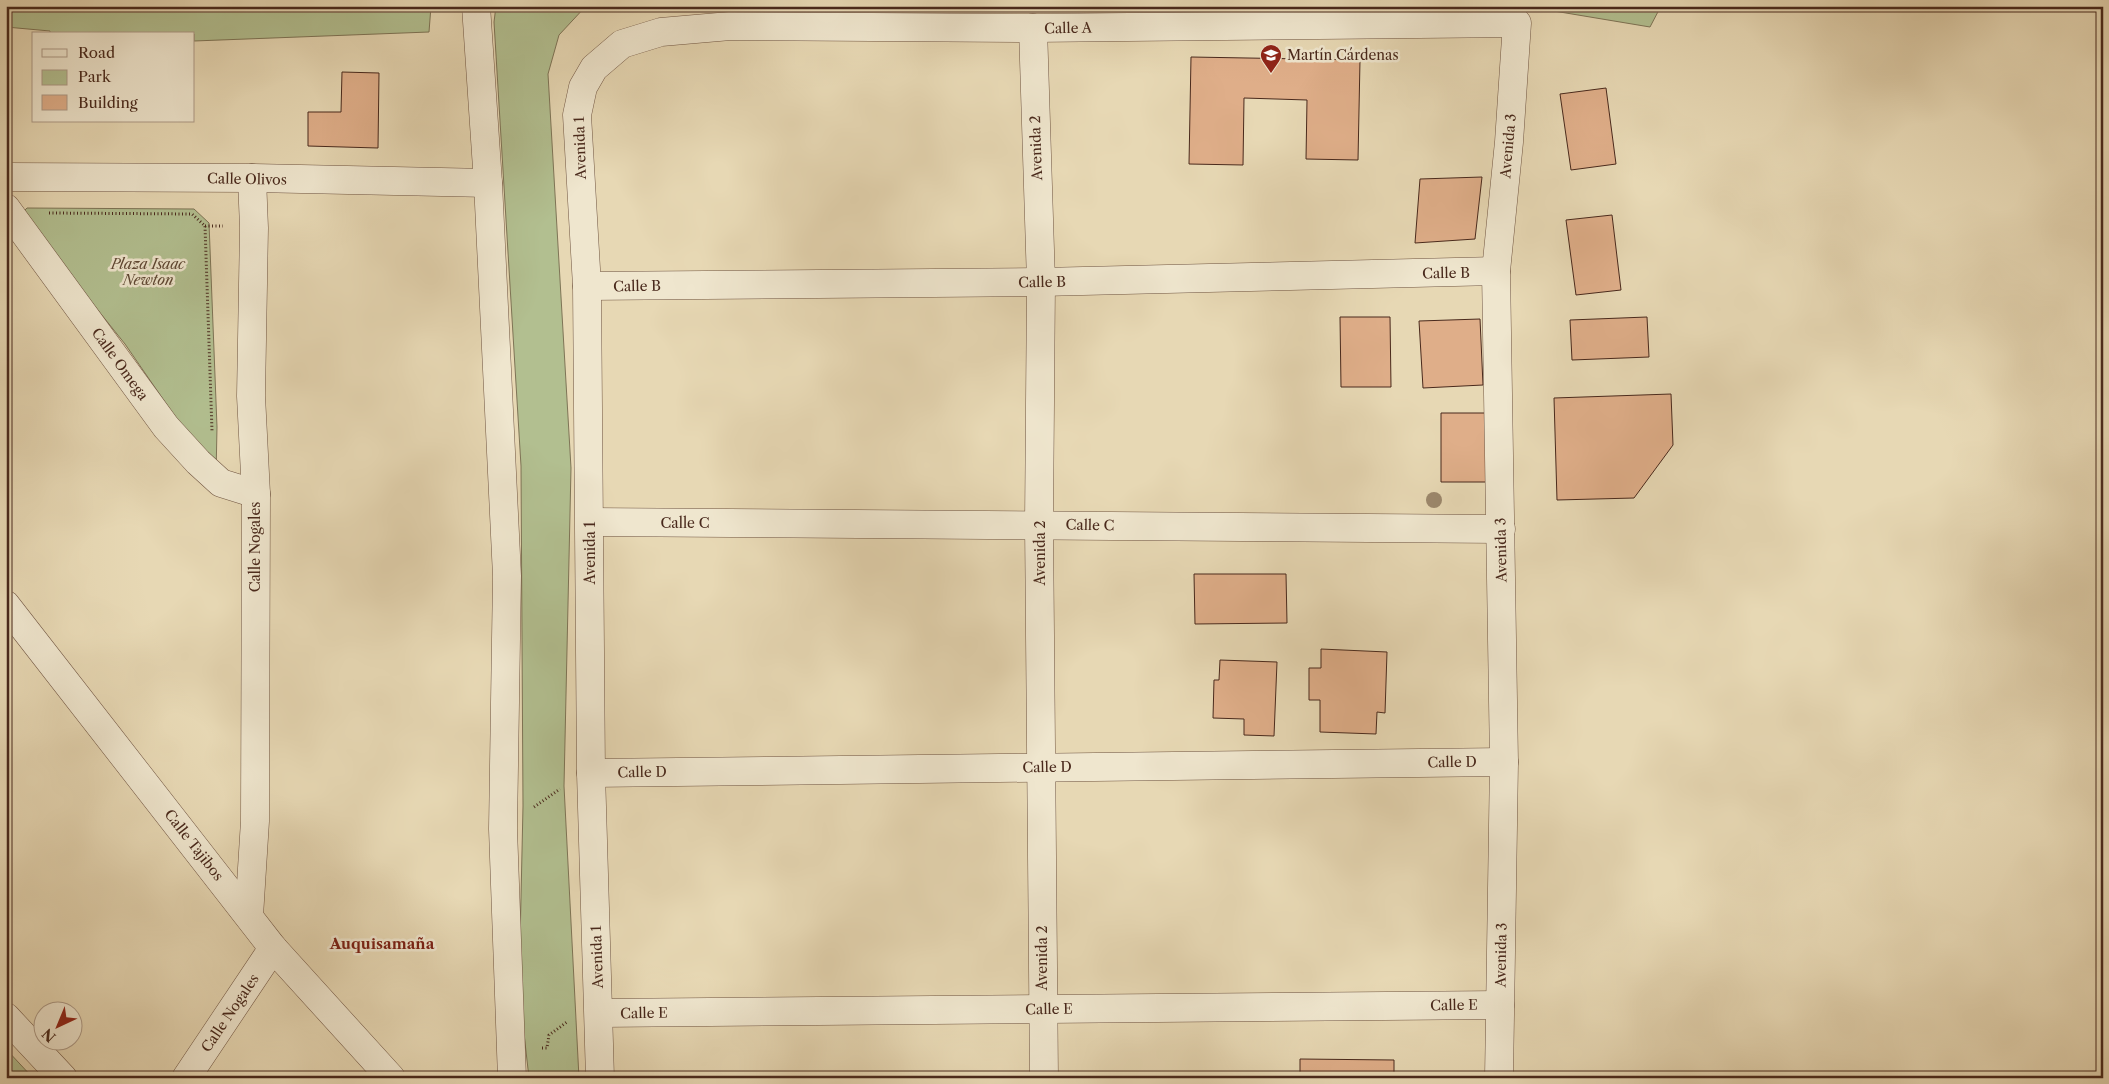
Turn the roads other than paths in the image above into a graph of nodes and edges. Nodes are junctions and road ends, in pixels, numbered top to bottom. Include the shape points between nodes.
1 (476, 6) edge
2 (1517, 23) joint
3 (1033, 28) junction
4 (622, 44) joint
5 (6, 177) edge
6 (252, 178) junction
7 (488, 183) junction
8 (6, 208) edge
9 (1496, 271) junction
10 (1040, 282) junction
11 (587, 286) junction
12 (256, 494) junction
13 (590, 522) junction
14 (1039, 524) junction
15 (1501, 529) junction
16 (6, 605) edge
17 (1504, 762) junction
18 (1042, 767) junction
19 (591, 773) junction
20 (249, 916) junction
21 (273, 948) junction
22 (1500, 1005) junction
23 (1042, 1009) junction
24 (599, 1013) junction
25 (6, 1017) edge
26 (63, 1078) edge
27 (186, 1078) edge
28 (391, 1078) edge
29 (512, 1078) edge
30 (600, 1078) edge
31 (1044, 1078) edge
32 (1499, 1078) edge

1 - 7 street
2 - 3 street, Calle A
2 - 9 street, Avenida 3
3 - 4 street, Calle A via 730,26 661,32
3 - 10 street, Avenida 2
4 - 11 street, Avenida 1 via 594,68 583,87 577,114
5 - 6 street, Calle Olivos
6 - 7 street, Calle Olivos
6 - 12 street, Calle Nogales via 251,396
7 - 29 street via 507,576 503,829
8 - 12 street, Calle Omega via 166,427 221,483
9 - 10 street, Calle B
9 - 15 street, Avenida 3
10 - 11 street, Calle B
10 - 14 street, Avenida 2
11 - 13 street, Avenida 1
12 - 20 street, Calle Nogales via 255,822
13 - 14 street, Calle C
13 - 19 street, Avenida 1
14 - 15 street, Calle C
14 - 18 street, Avenida 2
15 - 17 street, Avenida 3
16 - 20 street, Calle Tajibos
17 - 18 street, Calle D
17 - 22 street, Avenida 3
18 - 19 street, Calle D
18 - 23 street, Avenida 2
19 - 24 street, Avenida 1
20 - 21 street, Calle Tajibos
21 - 27 street, Calle Nogales
21 - 28 street, Calle Tajibos
22 - 23 street, Calle E
22 - 32 street, Avenida 3
23 - 24 street, Calle E
23 - 31 street, Avenida 2
24 - 30 street, Avenida 1
25 - 26 street

